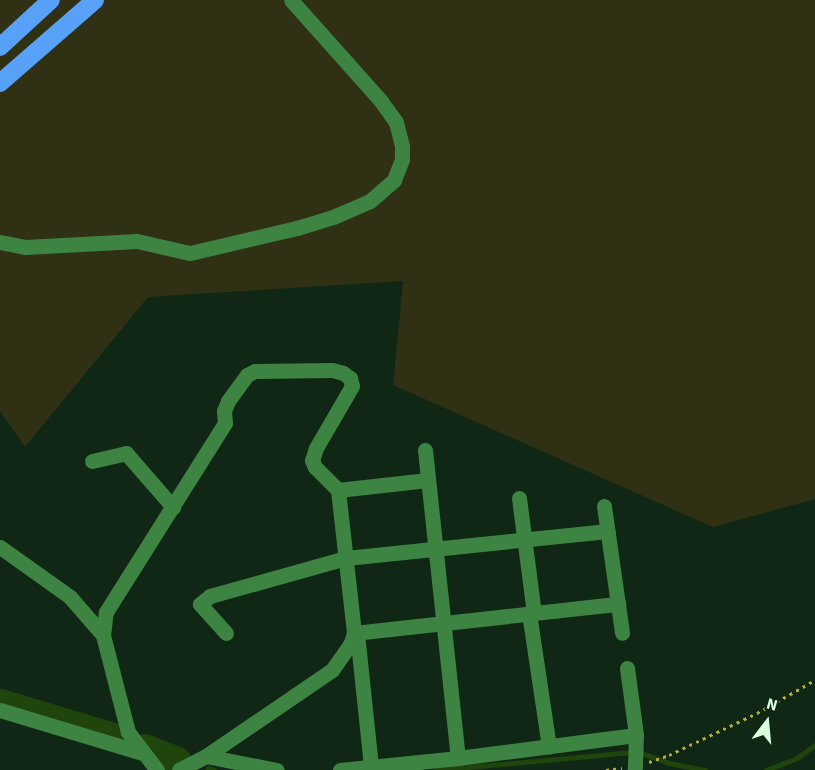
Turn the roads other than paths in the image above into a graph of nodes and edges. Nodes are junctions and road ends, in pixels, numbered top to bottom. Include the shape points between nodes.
1 (51, 0) edge
2 (95, 0) edge
3 (291, 0) edge
4 (0, 47) edge
5 (0, 83) edge
6 (0, 242) edge
7 (424, 450) dead end
8 (92, 461) dead end
9 (428, 480) junction
10 (338, 490) junction
11 (519, 498) dead end
12 (604, 506) dead end
13 (173, 507) junction
14 (608, 531) junction
15 (524, 540) junction
16 (0, 547) edge
17 (435, 549) junction
18 (346, 558) junction
19 (618, 604) junction
20 (531, 613) junction
21 (443, 622) junction
22 (226, 633) dead end
23 (356, 633) junction
24 (621, 633) dead end
25 (103, 635) junction
26 (627, 668) dead end
27 (0, 710) edge
28 (549, 747) junction
29 (635, 752) edge
30 (141, 753) junction
31 (206, 756) junction
32 (458, 758) junction
33 (371, 767) junction
34 (157, 770) edge
35 (179, 770) edge
36 (277, 770) edge
37 (340, 770) edge

1 - 4 highway
2 - 5 highway
3 - 6 street via 396,122 402,159 394,180 370,201 297,228 190,253 137,241 25,248
7 - 9 street
8 - 13 street via 126,453
9 - 10 street
9 - 17 street
10 - 13 street via 312,460 352,387 350,378 332,370 255,371 247,375 228,401 225,423
10 - 18 street
11 - 15 street
12 - 14 street
13 - 25 street via 106,612
14 - 15 street
14 - 19 street
15 - 17 street
15 - 20 street
16 - 25 street via 70,597
17 - 18 street
17 - 21 street
18 - 22 street via 210,596 200,604
18 - 23 street
19 - 20 street
19 - 24 street
20 - 21 street
20 - 28 street
21 - 23 street
21 - 32 street
23 - 31 street via 332,670
23 - 33 street
25 - 30 street via 128,732
26 - 29 street
27 - 30 street
28 - 29 street
28 - 32 street
30 - 34 street
31 - 35 street
31 - 36 street
32 - 33 street
33 - 37 street

